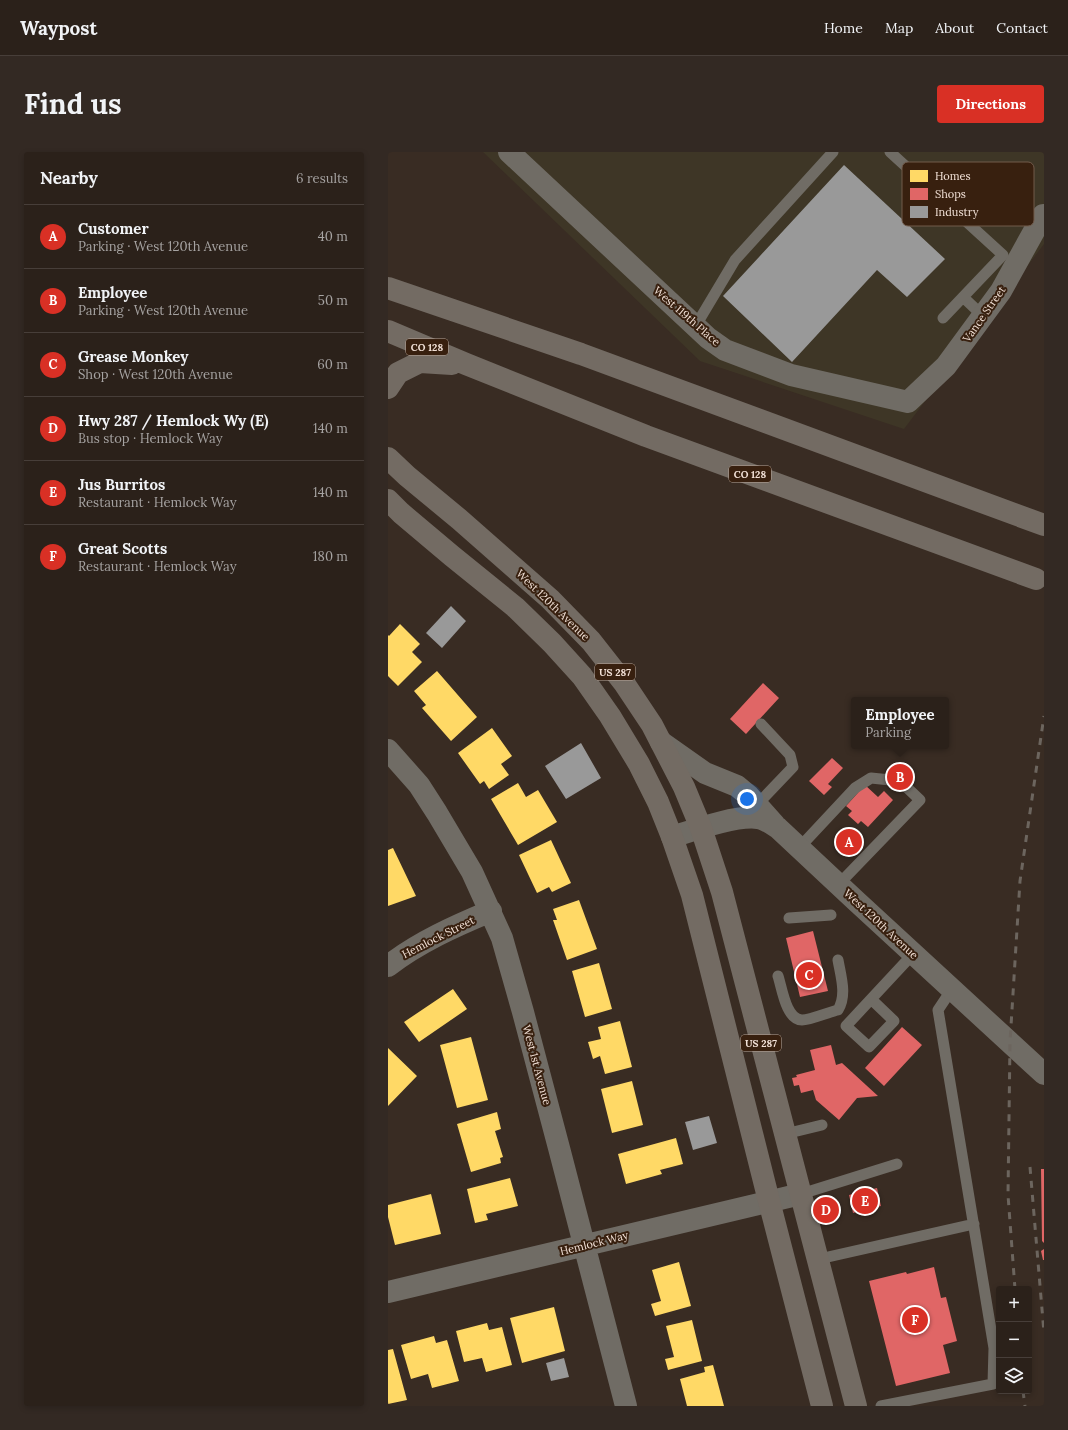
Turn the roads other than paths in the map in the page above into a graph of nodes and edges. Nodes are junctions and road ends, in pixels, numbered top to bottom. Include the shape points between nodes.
1 (509, 152) edge
2 (833, 152) edge
3 (894, 154) edge
4 (903, 162) edge
5 (1044, 214) edge
6 (972, 226) edge
7 (388, 288) edge
8 (963, 297) junction
9 (983, 316) junction
10 (943, 318) dead end
11 (695, 327) junction
12 (388, 331) edge
13 (466, 364) junction
14 (388, 388) edge
15 (908, 402) joint
16 (388, 458) edge
17 (388, 500) edge
18 (1044, 525) edge
19 (1036, 579) dead end
20 (761, 724) dead end
21 (661, 742) junction
22 (388, 750) edge
23 (751, 811) junction
24 (701, 828) junction
25 (672, 836) junction
26 (799, 848) junction
27 (838, 885) junction
28 (490, 911) junction
29 (831, 915) dead end
30 (789, 918) dead end
31 (913, 954) junction
32 (838, 960) dead end
33 (388, 966) edge
34 (778, 976) dead end
35 (952, 989) junction
36 (871, 999) dead end
37 (1044, 1074) edge
38 (822, 1124) dead end
39 (785, 1134) junction
40 (896, 1164) dead end
41 (801, 1194) junction
42 (769, 1201) junction
43 (974, 1224) junction
44 (584, 1246) junction
45 (819, 1259) junction
46 (388, 1292) edge
47 (626, 1406) edge
48 (822, 1406) edge
49 (856, 1406) edge
50 (881, 1406) edge

1 - 11 street, West 119th Place
2 - 11 lane via 735,260
3 - 4 lane
5 - 9 street, Vance Street via 1001,291
6 - 8 lane via 1003,255
7 - 18 main road via 581,354
8 - 9 lane
8 - 10 lane
9 - 15 street, Vance Street via 946,366
11 - 15 street, West 119th Place via 725,350 791,374
12 - 13 main road, CO 128
13 - 14 main road via 420,362 398,373
13 - 19 main road, CO 128 via 646,436
16 - 21 main road, West 120th Avenue / US 287 via 550,598 591,641 624,683
17 - 25 main road, US 287 via 515,607 582,676 639,764
20 - 23 lane via 790,755 793,767
21 - 23 street, West 120th Avenue via 705,773 737,786 749,796
21 - 24 main road, West 120th Avenue / US 287
22 - 28 street, West 1st Avenue via 419,785 437,813 472,872
23 - 24 street
23 - 26 street, West 120th Avenue via 778,828
24 - 25 street
24 - 39 main road, US 287 via 722,892
25 - 42 main road, US 287 via 692,895
26 - 27 street, West 120th Avenue
26 - 27 lane via 854,788 871,778 900,781 920,800
27 - 31 street, West 120th Avenue
28 - 33 street, Hemlock Street via 406,952
28 - 44 street, West 1st Avenue via 502,938 523,1012
29 - 30 lane
31 - 35 street, West 120th Avenue
31 - 36 lane
32 - 34 lane via 843,994 838,1010 802,1020 794,1018 789,1012
35 - 37 street, West 120th Avenue
35 - 43 lane via 938,1010
38 - 39 lane
39 - 41 main road, US 287
40 - 41 lane
41 - 42 street, Hemlock Way
41 - 45 main road, US 287
42 - 44 street, Hemlock Way
42 - 48 main road, US 287
43 - 45 lane
43 - 50 lane via 994,1348 993,1384
44 - 46 street, Hemlock Way
44 - 47 street, West 1st Avenue
45 - 49 main road, US 287

